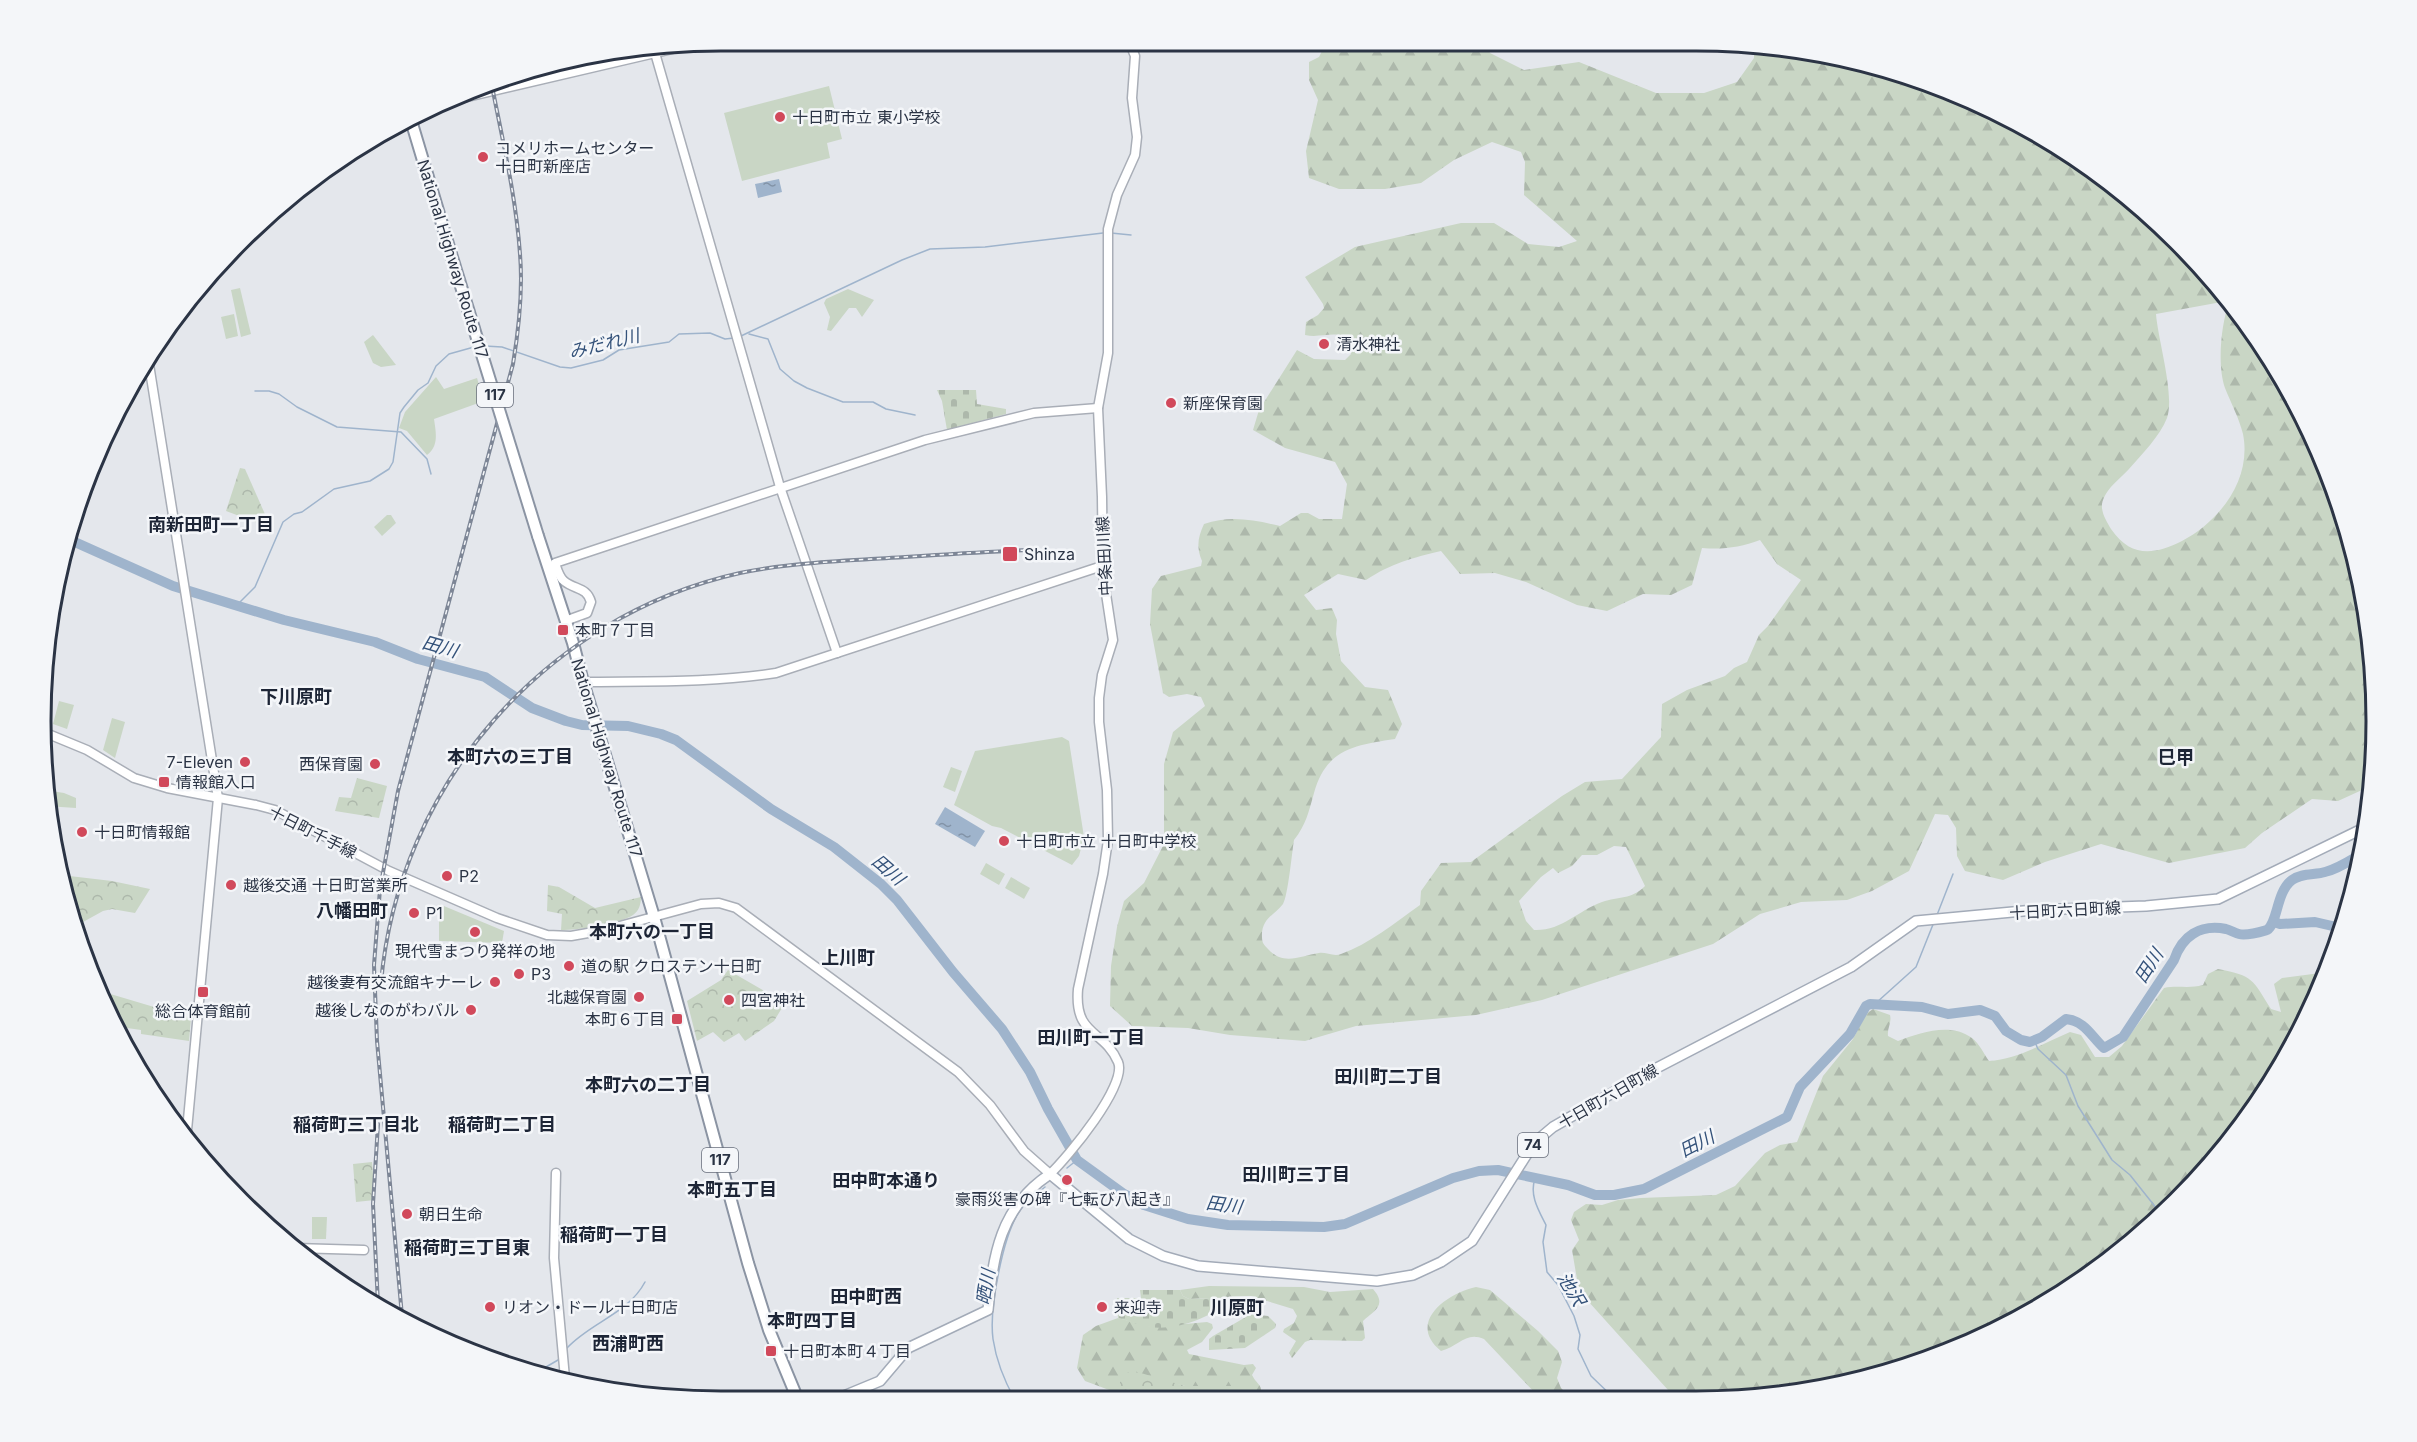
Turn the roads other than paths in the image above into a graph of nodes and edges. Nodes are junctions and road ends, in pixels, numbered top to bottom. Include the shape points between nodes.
1 (1133, 51) edge
2 (655, 55) edge
3 (611, 61) edge
4 (509, 86) edge
5 (413, 127) edge
6 (150, 371) edge
7 (1098, 408) junction
8 (780, 487) junction
9 (1102, 566) junction
10 (565, 621) junction
11 (837, 653) junction
12 (583, 682) junction
13 (51, 735) edge
14 (218, 798) junction
15 (2356, 832) edge
16 (654, 917) junction
17 (187, 1127) edge
18 (556, 1173) dead end
19 (1050, 1174) junction
20 (308, 1249) edge
21 (364, 1251) dead end
22 (564, 1372) edge
23 (794, 1391) edge
24 (856, 1391) edge

1 - 7 street, 中条田川線 via 1136,146 1108,229 1108,353
2 - 8 street
3 - 4 street
5 - 10 highway, National Highway Route 117 / 117, bridge
6 - 14 street
7 - 8 street via 1034,412 1008,418 913,443
7 - 9 street, 中条田川線
8 - 10 street via 555,562 560,577 585,591 591,602 586,613
8 - 11 street
9 - 11 street
9 - 19 street, 中条田川線 via 1113,640 1099,698 1108,840 1077,1006 1085,1026 1113,1053 1120,1074 1092,1125
10 - 12 highway, National Highway Route 117 / 117
11 - 12 street via 776,673 744,678
12 - 16 highway, National Highway Route 117 / 117
13 - 14 street, 十日町千手線 via 87,750 134,778
14 - 16 street, 十日町千手線 via 275,810 389,872 547,935 571,936
14 - 17 street
15 - 19 main road, 十日町六日町線 / 74 via 2218,899 1916,921 1851,967 1649,1072 1553,1127 1534,1143 1472,1241 1442,1262 1413,1275 1377,1281 1189,1263 1163,1256 1130,1239
16 - 19 street, 十日町千手線 via 701,904 719,903 736,909 958,1072 990,1105 1024,1151
16 - 23 highway, National Highway Route 117 / 117 via 748,1263 769,1330
18 - 22 street via 554,1258
19 - 24 main road via 1018,1203 1001,1234 991,1270 988,1310 908,1348 880,1381
20 - 21 street

